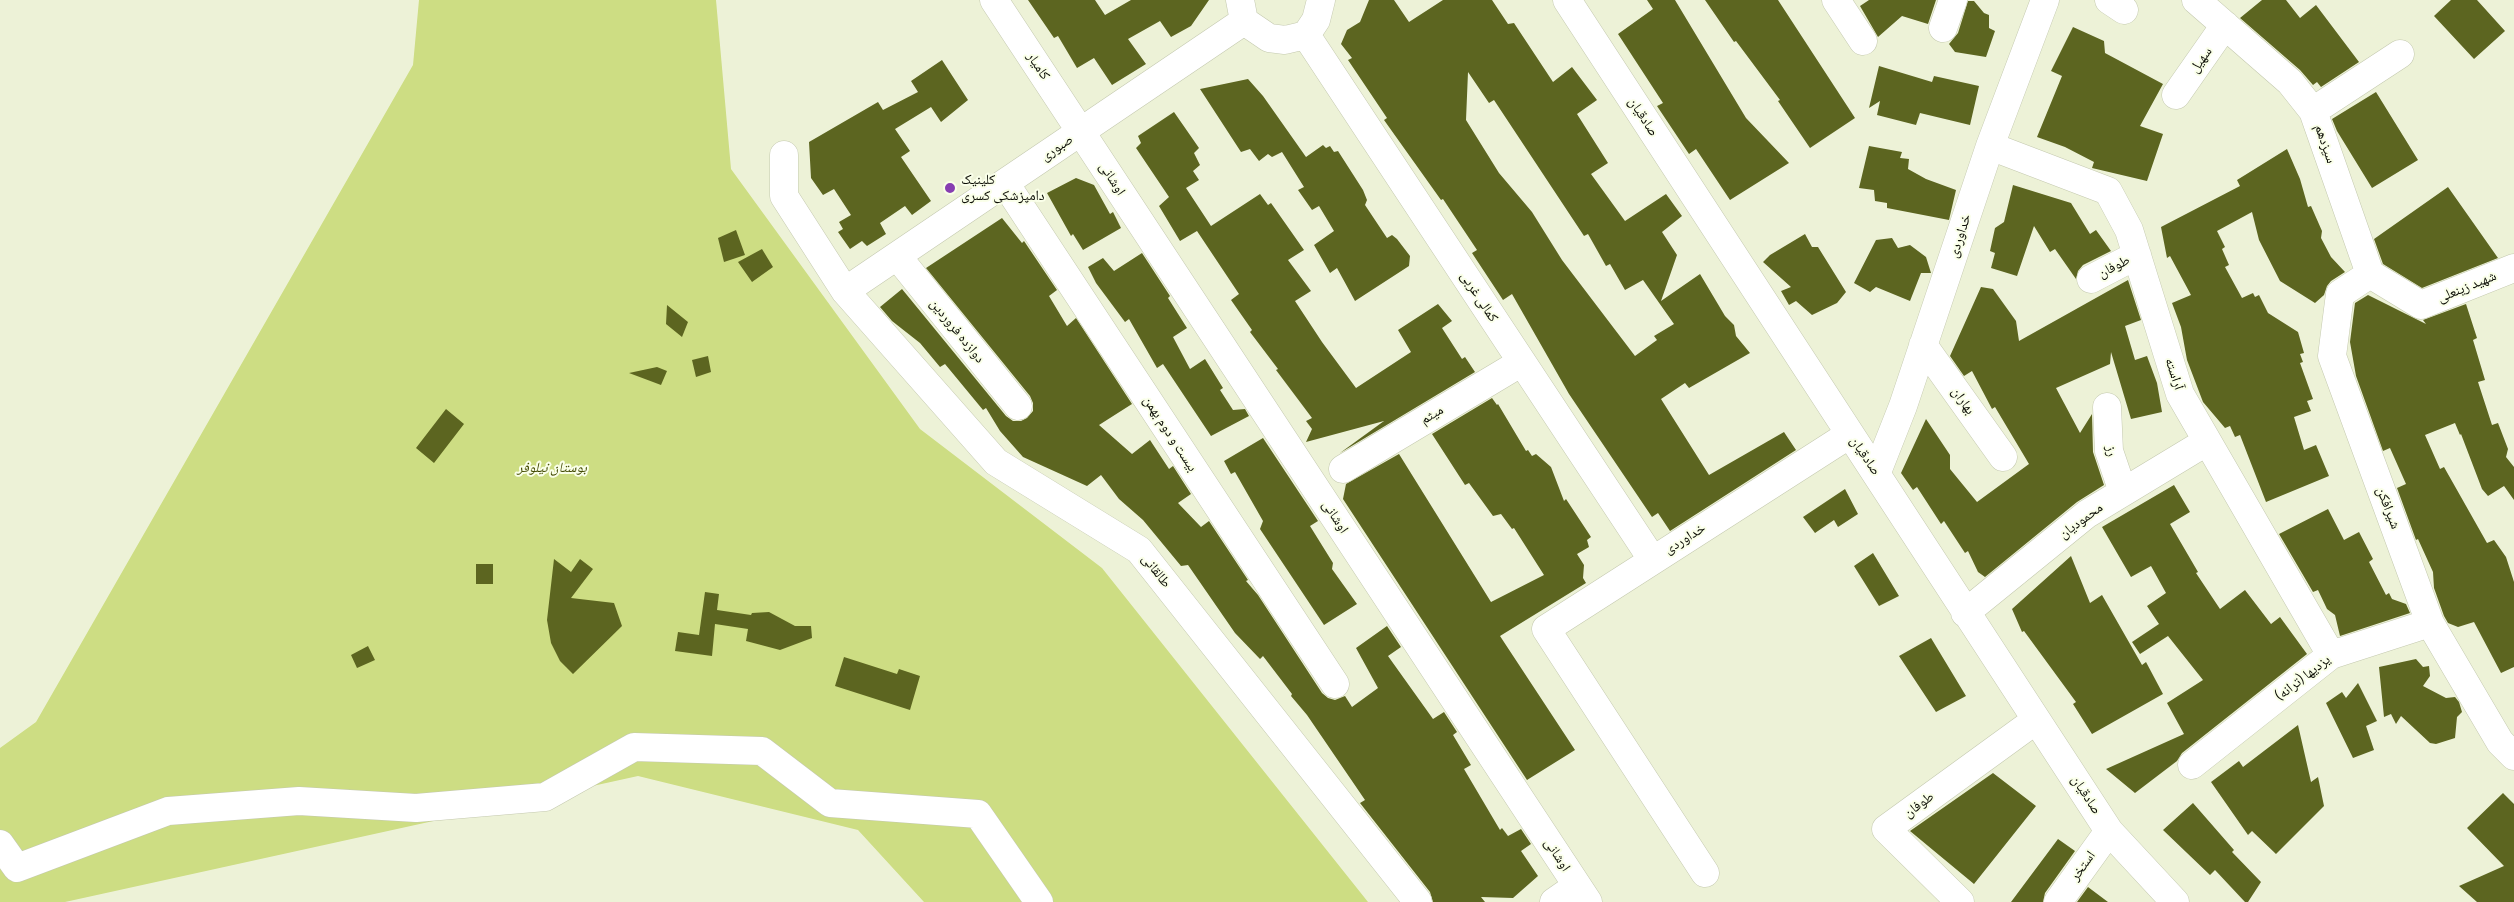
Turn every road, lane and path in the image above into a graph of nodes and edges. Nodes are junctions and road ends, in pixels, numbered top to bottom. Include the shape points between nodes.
1 (994, 0) edge
2 (1321, 0) edge
3 (1567, 0) edge
4 (1836, 0) edge
5 (1953, 0) edge
6 (2196, 0) edge
7 (2040, 3) edge
8 (1242, 11) edge
9 (2225, 25) junction
10 (1943, 28) dead end
11 (1306, 35) junction
12 (1863, 41) dead end
13 (2400, 54) dead end
14 (2176, 95) dead end
15 (2313, 111) junction
16 (1082, 132) junction
17 (1990, 146) junction
18 (784, 155) dead end
19 (1006, 183) junction
20 (2137, 255) junction
21 (897, 256) junction
22 (2514, 268) edge
23 (2370, 274) junction
24 (2091, 279) dead end
25 (845, 291) junction
26 (1923, 345) junction
27 (1522, 362) junction
28 (1018, 406) dead end
29 (2107, 407) dead end
30 (1850, 434) junction
31 (2206, 442) junction
32 (2003, 457) dead end
33 (1342, 469) dead end
34 (1876, 472) junction
35 (2123, 492) junction
36 (1652, 559) junction
37 (1965, 613) junction
38 (2430, 623) junction
39 (2331, 654) junction
40 (1335, 684) dead end
41 (2036, 720) junction
42 (2509, 743) edge
43 (2192, 765) dead end
44 (2109, 831) junction
45 (0, 844) edge
46 (1705, 873) dead end
47 (1582, 894) edge
48 (1039, 902) edge
49 (1418, 902) edge
50 (1554, 902) edge
51 (1960, 902) edge
52 (2058, 902) edge
53 (2175, 902) edge

1 - 16 street, کامیار
2 - 11 street via 1316,20
3 - 30 street, صادقیان
4 - 12 street
5 - 10 street
6 - 9 street, سیزدهم
7 - 17 street, خداوردی
8 - 11 street via 1269,38 1285,40
8 - 16 street, صبوری
9 - 14 street, سهیل
9 - 15 street, سیزدهم via 2290,82
11 - 27 street, کمالی غربی
13 - 15 street
15 - 23 street, سیزدهم
16 - 19 street, صبوری
16 - 47 street, اوشانی
17 - 20 street, آراسته via 2108,191 2129,230
17 - 26 street, خداوردی
18 - 25 street, طالقانی via 784,196
19 - 21 street, صبوری
19 - 40 street, بیست و دوم بهمن
20 - 24 street, طوفان
20 - 31 street, آراسته via 2180,394
21 - 25 street, صبوری
21 - 28 street, دوازده فروردین
22 - 23 street, شهید زینعلی via 2420,305
23 - 38 street, شیرافکن via 2340,294 2332,356
25 - 49 street, طالقانی via 996,462 1139,550
26 - 32 street, بهاران
26 - 34 street, خداوردی
27 - 33 street, میثم
27 - 36 street, کمالی غربی
29 - 35 street, رز via 2109,451
30 - 34 street, صادقیان
30 - 36 street, خداوردی
31 - 35 street, محمودیان
31 - 39 street, آراسته
34 - 37 street, صادقیان
35 - 37 street, محمودیان via 2087,514
36 - 46 street, خداوردی via 1546,629
37 - 41 street, صادقیان
38 - 39 street, یزدیها (ترانه)
38 - 42 street, شیرافکن
39 - 43 street, یزدیها (ترانه)
41 - 44 street, صادقیان
41 - 51 street, طوفان via 1886,829
44 - 52 street, استخر
44 - 53 street, صادقیان
45 - 48 street via 17,868 168,810 299,801 416,808 544,797 634,747 762,751 830,803 978,814
47 - 50 street

